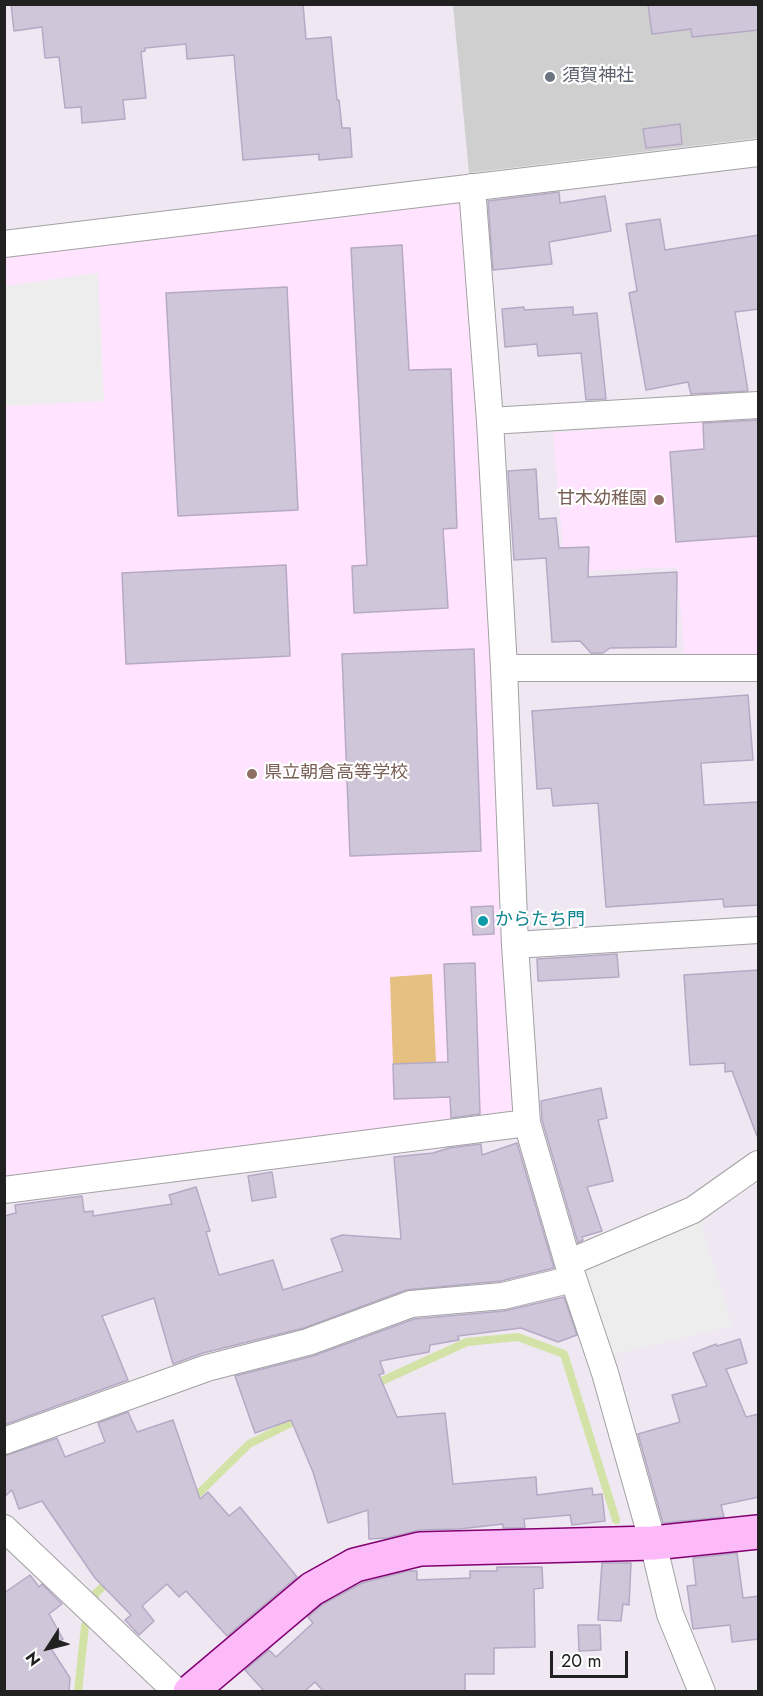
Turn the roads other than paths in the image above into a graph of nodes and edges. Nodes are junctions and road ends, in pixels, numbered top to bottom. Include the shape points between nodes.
1 (759, 153) edge
2 (472, 187) junction
3 (4, 244) edge
4 (759, 405) edge
5 (490, 421) junction
6 (504, 668) junction
7 (759, 668) edge
8 (759, 930) edge
9 (515, 945) junction
10 (527, 1123) junction
11 (759, 1164) edge
12 (4, 1190) edge
13 (571, 1271) junction
14 (4, 1442) edge
15 (4, 1528) edge
16 (759, 1532) edge
17 (653, 1543) junction
18 (177, 1692) edge
19 (190, 1692) edge
20 (702, 1692) edge

1 - 2 street
2 - 3 street
2 - 5 street
4 - 5 street
5 - 6 street
6 - 7 street
6 - 9 street
8 - 9 street
9 - 10 street
10 - 12 street
10 - 13 street
11 - 13 street via 693,1210
13 - 14 street via 503,1296 411,1304 309,1342 207,1368
13 - 17 street via 605,1373
15 - 18 street
16 - 17 street
17 - 19 street via 420,1549 355,1565 312,1589
17 - 20 street via 670,1614

